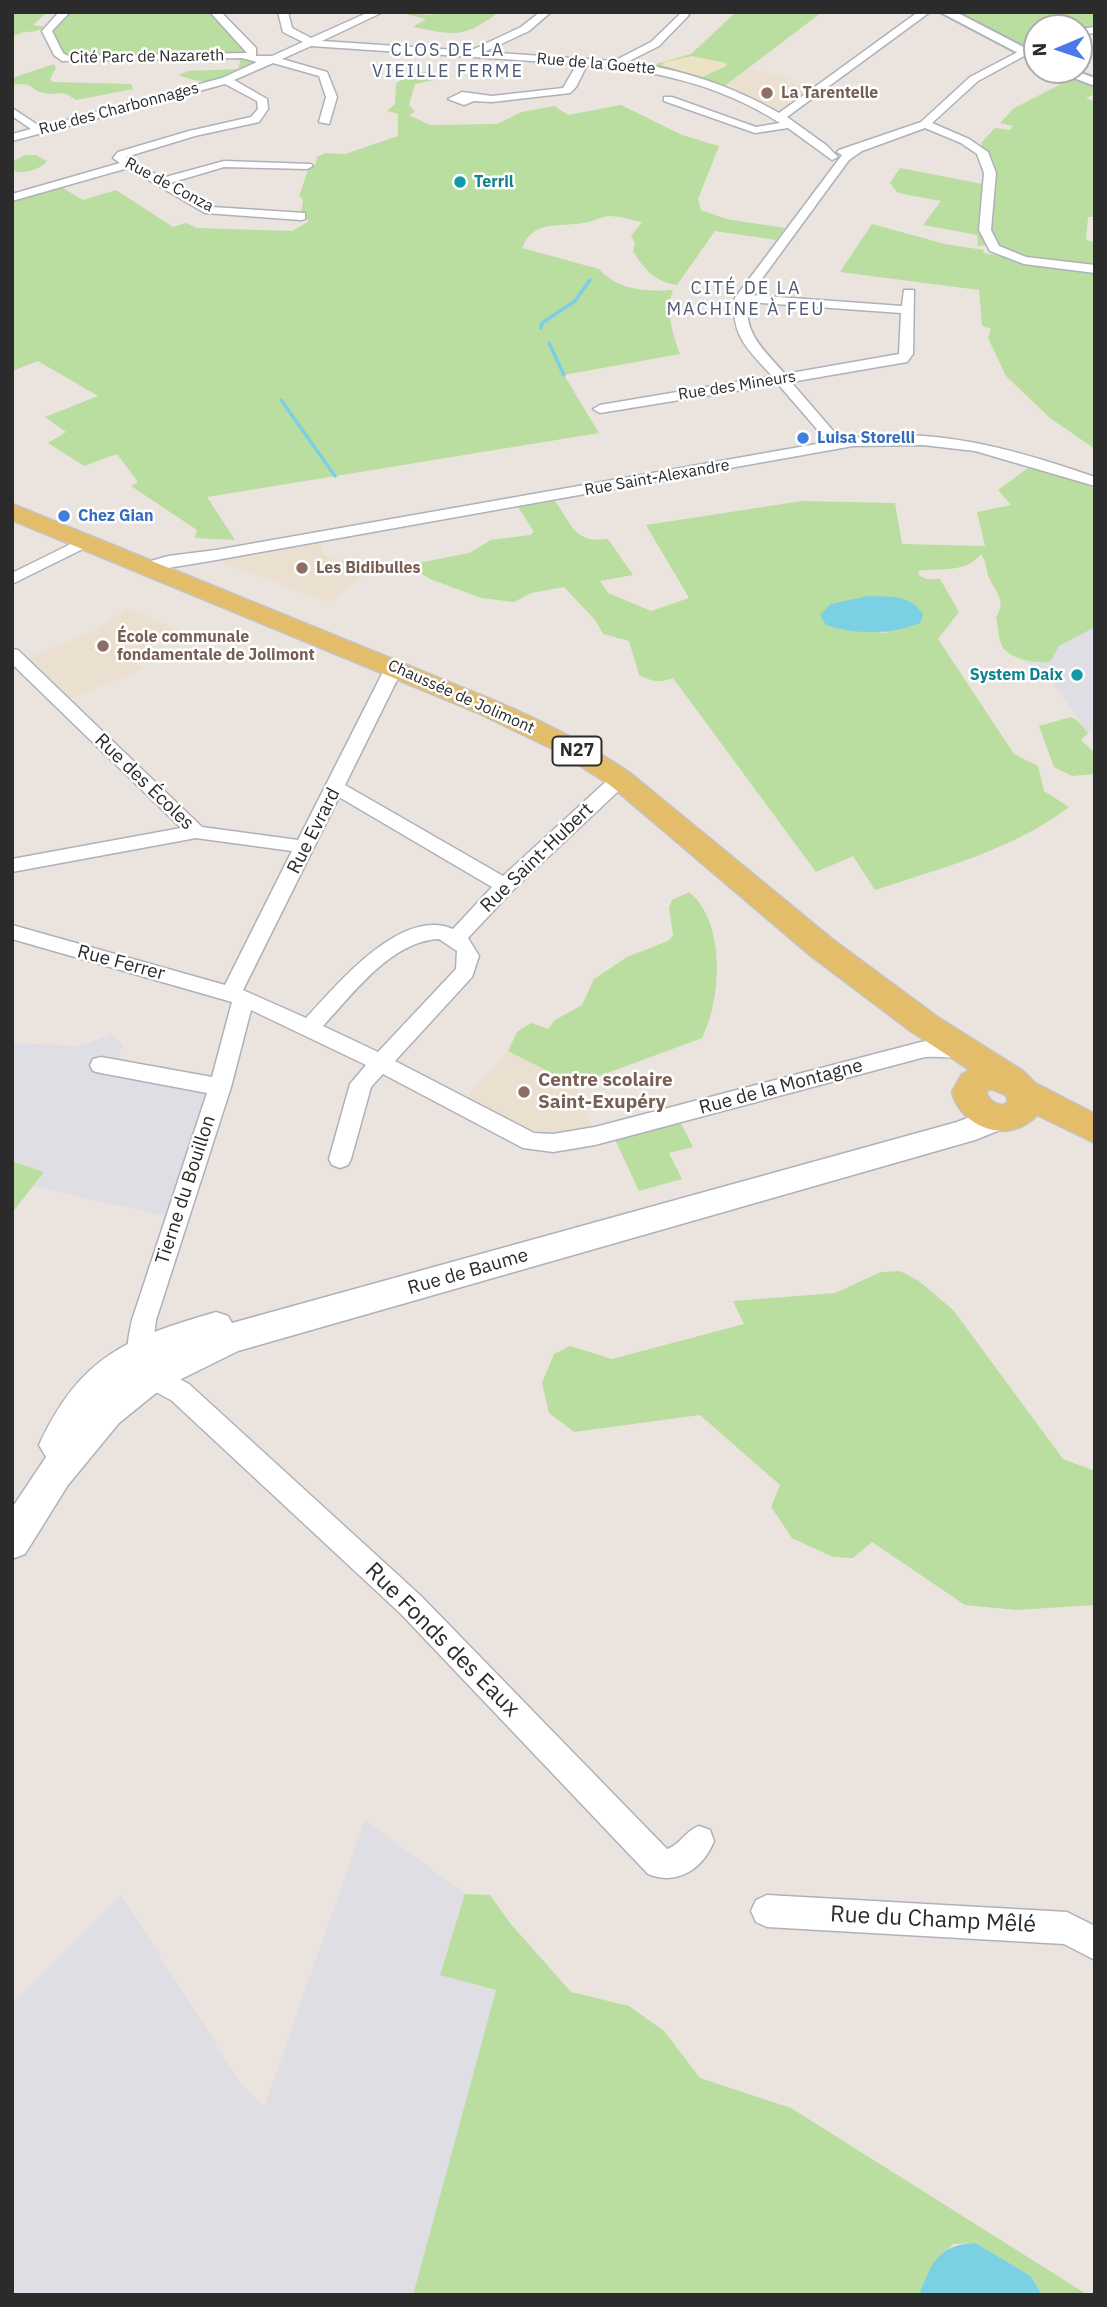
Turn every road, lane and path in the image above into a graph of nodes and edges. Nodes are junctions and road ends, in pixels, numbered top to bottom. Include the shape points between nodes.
1 (65, 12) edge
2 (215, 12) edge
3 (283, 12) edge
4 (378, 12) edge
5 (546, 12) edge
6 (925, 12) edge
7 (946, 12) edge
8 (685, 15) edge
9 (313, 43) junction
10 (1023, 51) edge
11 (1023, 53) edge
12 (470, 54) junction
13 (250, 55) junction
14 (68, 59) junction
15 (270, 61) junction
16 (583, 62) junction
17 (54, 64) dead end
18 (616, 64) junction
19 (226, 80) junction
20 (472, 99) dead end
21 (668, 99) dead end
22 (12, 111) edge
23 (780, 117) junction
24 (326, 122) dead end
25 (791, 124) junction
26 (925, 124) junction
27 (38, 130) junction
28 (12, 138) edge
29 (838, 154) junction
30 (129, 164) junction
31 (307, 166) dead end
32 (160, 181) junction
33 (12, 198) edge
34 (301, 216) dead end
35 (1095, 269) edge
36 (909, 293) dead end
37 (742, 298) junction
38 (908, 310) junction
39 (782, 379) junction
40 (600, 409) dead end
41 (837, 444) junction
42 (1095, 482) edge
43 (12, 511) edge
44 (87, 541) junction
45 (216, 555) junction
46 (161, 571) junction
47 (12, 579) edge
48 (12, 654) edge
49 (394, 668) junction
50 (620, 779) junction
51 (335, 787) junction
52 (196, 832) junction
53 (306, 847) junction
54 (12, 866) edge
55 (505, 886) junction
56 (12, 932) edge
57 (456, 938) junction
58 (237, 996) junction
59 (924, 1024) junction
60 (308, 1030) junction
61 (950, 1050) junction
62 (381, 1063) junction
63 (101, 1065) dead end
64 (220, 1087) junction
65 (1000, 1098) junction
66 (1080, 1115) edge
67 (1095, 1130) edge
68 (340, 1159) dead end
69 (151, 1369) junction
70 (12, 1514) edge
71 (12, 1542) edge
72 (699, 1841) dead end
73 (766, 1911) dead end
74 (1095, 1944) edge

1 - 14 street, Cité Parc de Nazareth via 47,31 59,55
2 - 13 street, Cité Parc de Nazareth via 252,50
3 - 9 street via 287,30
4 - 9 street, Rue des Charbonnages
5 - 12 street via 525,29
6 - 23 street
7 - 10 street
8 - 18 street via 655,44
9 - 12 street, Rue de la Goette
9 - 15 street, Rue des Charbonnages
11 - 26 street via 974,79
12 - 16 street, Rue de la Goette
13 - 14 street, Cité Parc de Nazareth
13 - 15 street, Cité Parc de Nazareth
14 - 17 street
15 - 19 street, Rue des Charbonnages
15 - 24 street, Cité Parc de Nazareth via 323,74 333,98
16 - 18 street, Rue de la Goette
16 - 20 street via 566,91
18 - 23 street, Rue de la Goette via 695,78
19 - 27 street, Rue des Charbonnages
19 - 30 street, Rue de Conza via 262,99 263,109 255,120 120,155
21 - 25 street via 755,130
22 - 27 street
23 - 25 street, Rue de la Goette
25 - 29 street, Rue de la Goette
26 - 29 street
26 - 35 street via 982,152 990,173 985,230 994,248 1024,260
27 - 28 street, Rue des Charbonnages
29 - 37 street via 831,174
30 - 32 street, Rue de Conza
30 - 33 street
31 - 32 street via 224,164
32 - 34 street, Rue de Conza via 209,210
36 - 38 street
37 - 38 street
37 - 39 street via 743,332
38 - 39 street, Rue des Mineurs via 902,359
39 - 40 street, Rue des Mineurs
39 - 41 street
41 - 42 street, Rue Saint-Alexandre via 952,443 1010,455
41 - 45 street, Rue Saint-Alexandre
43 - 44 main road, Chaussée de Jolimont / N27
44 - 46 main road, Chaussée de Jolimont / N27
44 - 47 street
45 - 46 street, Rue Saint-Alexandre
45 - 46 street, Rue Saint-Alexandre via 167,561
46 - 49 main road, Chaussée de Jolimont / N27
48 - 52 street, Rue des Écoles
49 - 50 main road, Chaussée de Jolimont / N27 via 544,733
49 - 51 street, Rue Evrard
50 - 55 street, Rue Saint-Hubert
50 - 59 main road, Chaussée de Jolimont / N27 via 821,947
51 - 53 street, Rue Evrard
51 - 55 street
52 - 53 street, Rue des Écoles
52 - 54 street
53 - 58 street, Rue Evrard
55 - 57 street, Rue Saint-Hubert
56 - 58 street, Rue Ferrer
57 - 60 street via 423,933 391,946
57 - 62 street via 468,953 465,972
58 - 60 street, Rue Ferrer
58 - 64 street, Tierne du Bouillon
59 - 61 main road, Chaussée de Jolimont / N27
59 - 65 main road, Chaussée de Jolimont / N27
60 - 62 street, Rue Ferrer
61 - 62 street, Rue de la Montagne via 921,1050 596,1136 553,1143 531,1142
61 - 65 main road, Chaussée de Jolimont / N27
62 - 68 street via 361,1084
63 - 64 street
64 - 69 street, Tierne du Bouillon via 152,1291
65 - 66 main road, N27
65 - 67 main road, N27 via 1041,1116
65 - 69 main road, Rue de Baume via 964,1132 231,1338
66 - 67 main road, N27
69 - 70 main road, Rue de Baume via 85,1402
69 - 71 main road, Rue de Baume via 69,1453
69 - 72 street, Rue Fonds des Eaux via 411,1605 659,1863 670,1866 682,1861
73 - 74 street, Rue du Champ Mêlé via 1067,1928

